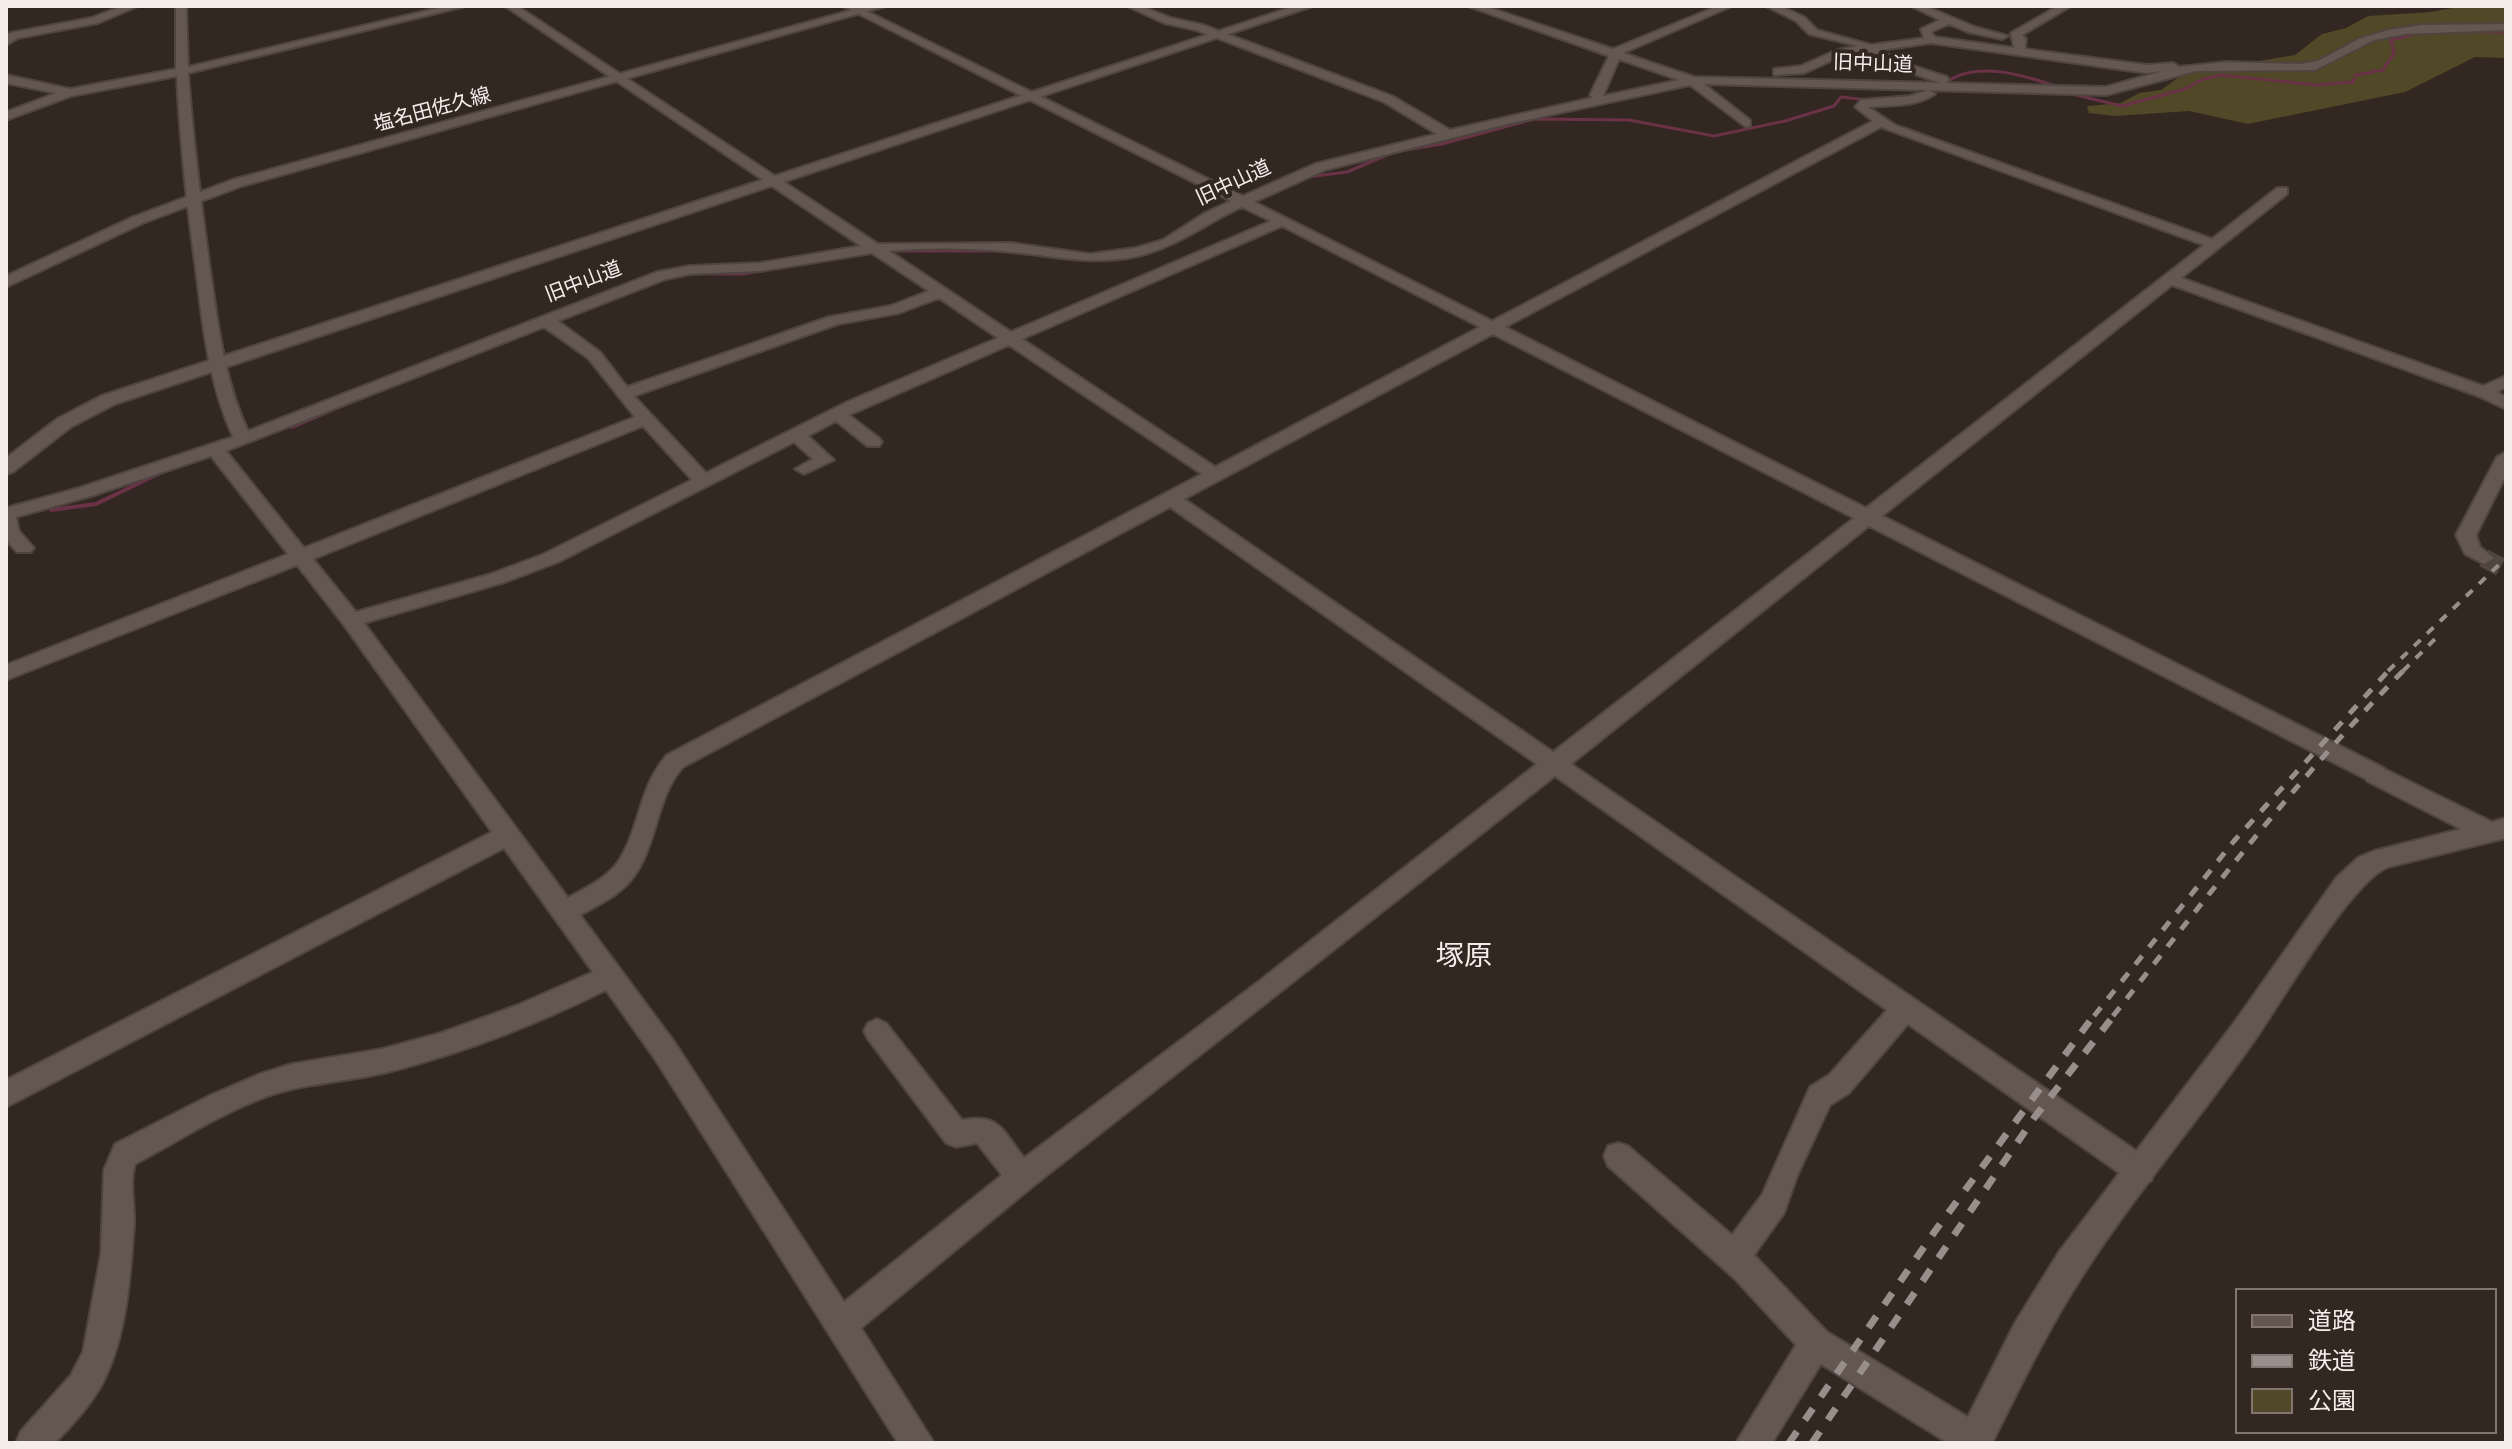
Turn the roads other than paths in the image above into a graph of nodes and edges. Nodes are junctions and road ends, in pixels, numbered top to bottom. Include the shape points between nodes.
1 (133, 6) edge
2 (181, 6) edge
3 (461, 6) edge
4 (510, 6) edge
5 (880, 6) edge
6 (1132, 6) edge
7 (1307, 6) edge
8 (1473, 6) edge
9 (1727, 6) edge
10 (1771, 6) edge
11 (1916, 6) edge
12 (2056, 7) edge
13 (854, 9) edge
14 (1949, 20) junction
15 (2506, 27) edge
16 (1218, 35) junction
17 (2014, 37) junction
18 (1931, 40) junction
19 (6, 42) edge
20 (1873, 48) junction
21 (2019, 51) junction
22 (1614, 55) junction
23 (2213, 66) junction
24 (184, 71) junction
25 (6, 79) edge
26 (619, 79) junction
27 (1698, 80) junction
28 (1945, 83) junction
29 (68, 93) junction
30 (1032, 97) junction
31 (1599, 100) junction
32 (6, 116) edge
33 (1880, 122) junction
34 (1746, 123) dead end
35 (1450, 136) junction
36 (776, 181) junction
37 (2282, 191) dead end
38 (193, 198) junction
39 (1243, 201) junction
40 (1282, 221) junction
41 (2214, 244) junction
42 (876, 248) junction
43 (2169, 279) junction
44 (6, 282) edge
45 (940, 292) junction
46 (544, 319) junction
47 (1492, 327) junction
48 (1010, 338) junction
49 (216, 365) junction
50 (2506, 381) edge
51 (2484, 392) junction
52 (626, 393) junction
53 (2506, 404) edge
54 (838, 414) junction
55 (646, 419) junction
56 (795, 434) junction
57 (243, 439) junction
58 (873, 442) dead end
59 (215, 449) junction
60 (2506, 457) edge
61 (6, 468) edge
62 (804, 469) dead end
63 (1214, 474) junction
64 (702, 480) junction
65 (1170, 498) junction
66 (6, 515) edge
67 (1867, 515) junction
68 (24, 548) dead end
69 (302, 556) junction
70 (2484, 558) tunnel mouth
71 (351, 620) junction
72 (6, 673) edge
73 (1552, 764) junction
74 (2376, 774) joint
75 (2500, 833) edge
76 (508, 835) junction
77 (565, 912) junction
78 (611, 975) junction
79 (1905, 1008) junction
80 (877, 1031) dead end
81 (6, 1094) edge
82 (1618, 1156) dead end
83 (2141, 1171) junction
84 (1022, 1177) junction
85 (1734, 1257) junction
86 (841, 1324) junction
87 (1816, 1343) junction
88 (1973, 1442) edge
89 (33, 1443) edge
90 (917, 1443) edge
91 (1753, 1443) edge

1 - 19 street via 94,21 14,35
2 - 24 street
3 - 24 street
4 - 26 street
5 - 13 street, 塩名田佐久線
6 - 16 street
7 - 16 street
8 - 22 street
9 - 22 street
10 - 20 street via 1800,19 1813,32
11 - 14 street
12 - 17 street
13 - 26 street, 塩名田佐久線
13 - 30 street
14 - 17 street
14 - 18 street via 1925,31
15 - 23 street via 2405,29 2360,42 2315,66
16 - 30 street
16 - 35 street via 1388,99
17 - 21 street via 2020,39
18 - 20 street
18 - 21 street
20 - 27 street via 1832,55 1796,71
20 - 28 street via 1894,63
21 - 23 street via 2153,69
22 - 27 street
22 - 31 street via 1596,95
23 - 28 street via 2106,91
24 - 29 street
24 - 38 street
25 - 29 street
26 - 36 street
26 - 38 street, 塩名田佐久線
27 - 28 street, 旧中山道
27 - 31 street, 旧中山道
27 - 34 street
28 - 33 street via 1912,100 1862,105
29 - 32 street
30 - 36 street
30 - 39 street
31 - 35 street, 旧中山道
33 - 41 street
33 - 47 street
35 - 39 street, 旧中山道 via 1320,167
36 - 42 street
36 - 49 street
37 - 41 street
38 - 44 street, 塩名田佐久線
38 - 49 street
39 - 40 street
39 - 42 street, 旧中山道 via 1168,243 1102,257 1010,247
40 - 47 street
40 - 48 street
41 - 43 street
42 - 45 street
42 - 46 street, 旧中山道 via 776,265 662,275
43 - 51 street
43 - 67 street
45 - 48 street
45 - 52 street via 894,310 835,320
46 - 52 street via 594,355
46 - 57 street, 旧中山道
47 - 63 street
47 - 67 street
48 - 54 street
48 - 63 street
49 - 57 street via 226,405
49 - 61 street via 108,400 64,423
50 - 51 street
51 - 53 street
52 - 55 street
54 - 56 street
54 - 58 street
55 - 64 street
55 - 69 street
56 - 62 street via 825,460
56 - 64 street
57 - 59 street, 旧中山道
59 - 66 street, 旧中山道
59 - 69 street
60 - 70 street via 2466,535 2472,550
63 - 65 street
64 - 71 street via 516,572
65 - 73 street
65 - 77 street via 675,761 665,771 624,873
66 - 68 street via 10,533
67 - 73 street
67 - 74 street
69 - 71 street
69 - 72 street
71 - 76 street
73 - 79 street
73 - 84 street
74 - 75 street
75 - 83 street via 2368,864 2346,885
76 - 77 street
76 - 81 street
77 - 78 street
78 - 86 street
78 - 89 street via 556,1002 415,1052 258,1087 125,1154 117,1166 120,1215 100,1350 81,1387
79 - 83 street
79 - 85 street via 1839,1084 1820,1096 1774,1203
80 - 84 street via 956,1134 983,1129
82 - 85 street
83 - 88 street via 2040,1313
84 - 86 street
85 - 87 street
86 - 90 street
87 - 88 street
87 - 91 street

